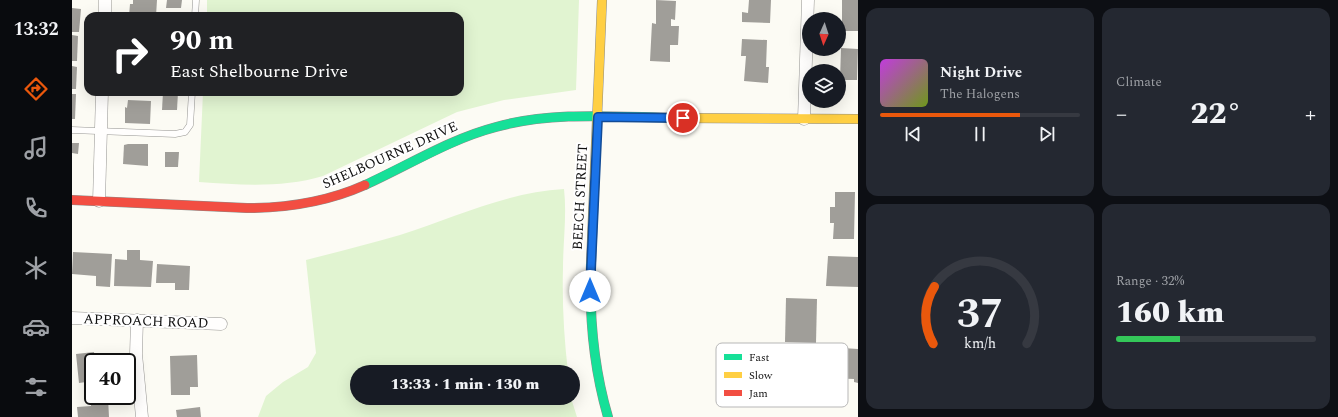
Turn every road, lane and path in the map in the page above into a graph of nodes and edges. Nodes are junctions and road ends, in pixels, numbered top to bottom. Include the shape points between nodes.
1 (105, 0) edge
2 (196, 0) edge
3 (602, 0) edge
4 (808, 0) edge
5 (105, 12) edge
6 (195, 12) edge
7 (102, 96) edge
8 (192, 96) edge
9 (598, 117) junction
10 (804, 119) junction
11 (858, 119) edge
12 (72, 130) edge
13 (101, 131) junction
14 (72, 200) edge
15 (99, 201) junction
16 (72, 318) edge
17 (137, 320) junction
18 (221, 324) dead end
19 (142, 417) edge
20 (608, 417) edge

1 - 5 street
2 - 6 lane
3 - 9 main road, BEECH STREET
4 - 10 street
7 - 13 street
8 - 13 lane via 190,125 185,132 175,134
9 - 10 main road, SHELBOURNE DRIVE
9 - 15 main road, SHELBOURNE DRIVE via 529,120 481,131 345,193 296,206 247,208
9 - 20 main road, BEECH STREET via 590,279 591,329 598,382
10 - 11 main road, SHELBOURNE DRIVE
12 - 13 lane
13 - 15 street
14 - 15 main road, SHELBOURNE DRIVE
16 - 17 street, APPROACH ROAD
17 - 18 street, APPROACH ROAD
17 - 19 street via 136,354

